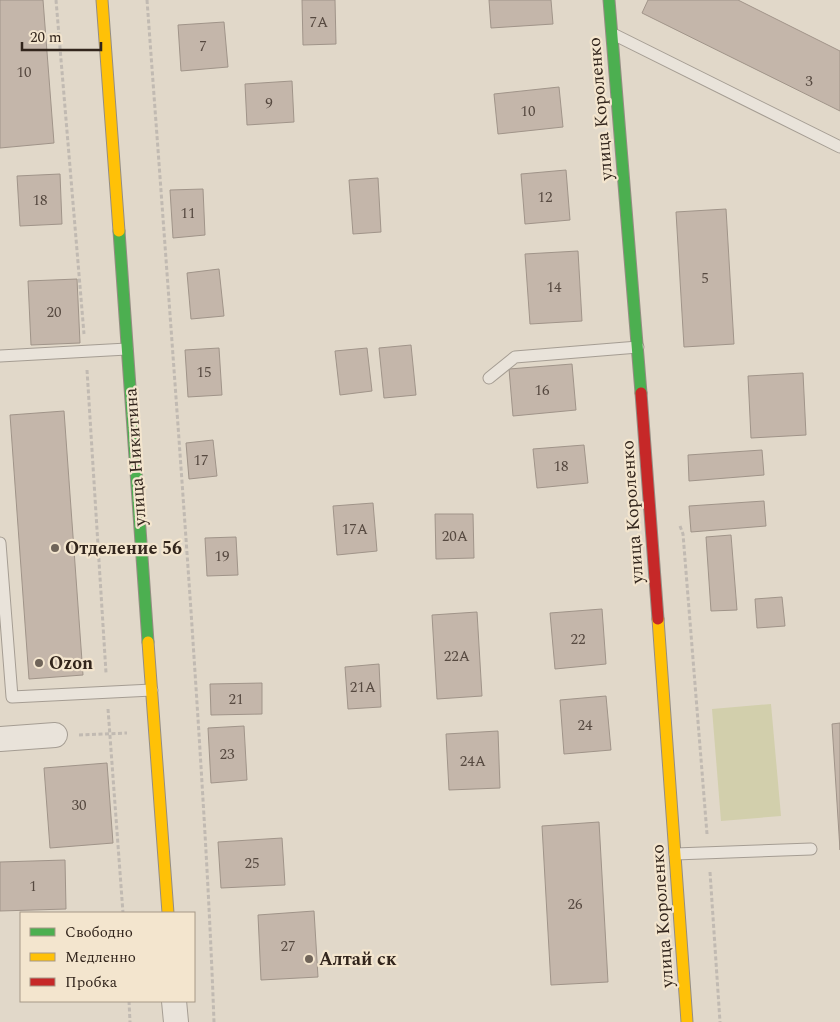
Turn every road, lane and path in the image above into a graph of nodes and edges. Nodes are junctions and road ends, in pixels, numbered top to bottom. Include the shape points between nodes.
1 (56, 0) edge
2 (102, 0) edge
3 (147, 0) edge
4 (609, 0) edge
5 (612, 33) junction
6 (840, 147) edge
7 (638, 347) junction
8 (127, 349) junction
9 (86, 352) junction
10 (0, 356) edge
11 (489, 378) dead end
12 (0, 543) edge
13 (152, 690) junction
14 (107, 692) junction
15 (156, 732) junction
16 (110, 734) junction
17 (55, 736) joint
18 (0, 739) edge
19 (811, 849) dead end
20 (675, 854) junction
21 (122, 912) edge
22 (168, 912) edge
23 (129, 1002) edge
24 (174, 1002) edge
25 (130, 1022) edge
26 (176, 1022) edge
27 (214, 1022) edge
28 (687, 1022) edge

1 - 9 path
2 - 8 street, улица Никитина
3 - 27 path via 193,645
4 - 5 street, улица Короленко
5 - 6 lane
5 - 7 street, улица Короленко
7 - 11 lane via 515,357
7 - 20 street, улица Короленко
8 - 9 lane
8 - 13 street, улица Никитина
9 - 10 lane
9 - 14 path
12 - 14 lane via 12,697
13 - 14 lane
13 - 15 street, улица Никитина
14 - 16 path
15 - 16 path
15 - 22 street, улица Никитина
16 - 17 path
16 - 21 path
17 - 18 street
19 - 20 lane
20 - 28 street, улица Короленко
23 - 25 path
24 - 26 street

